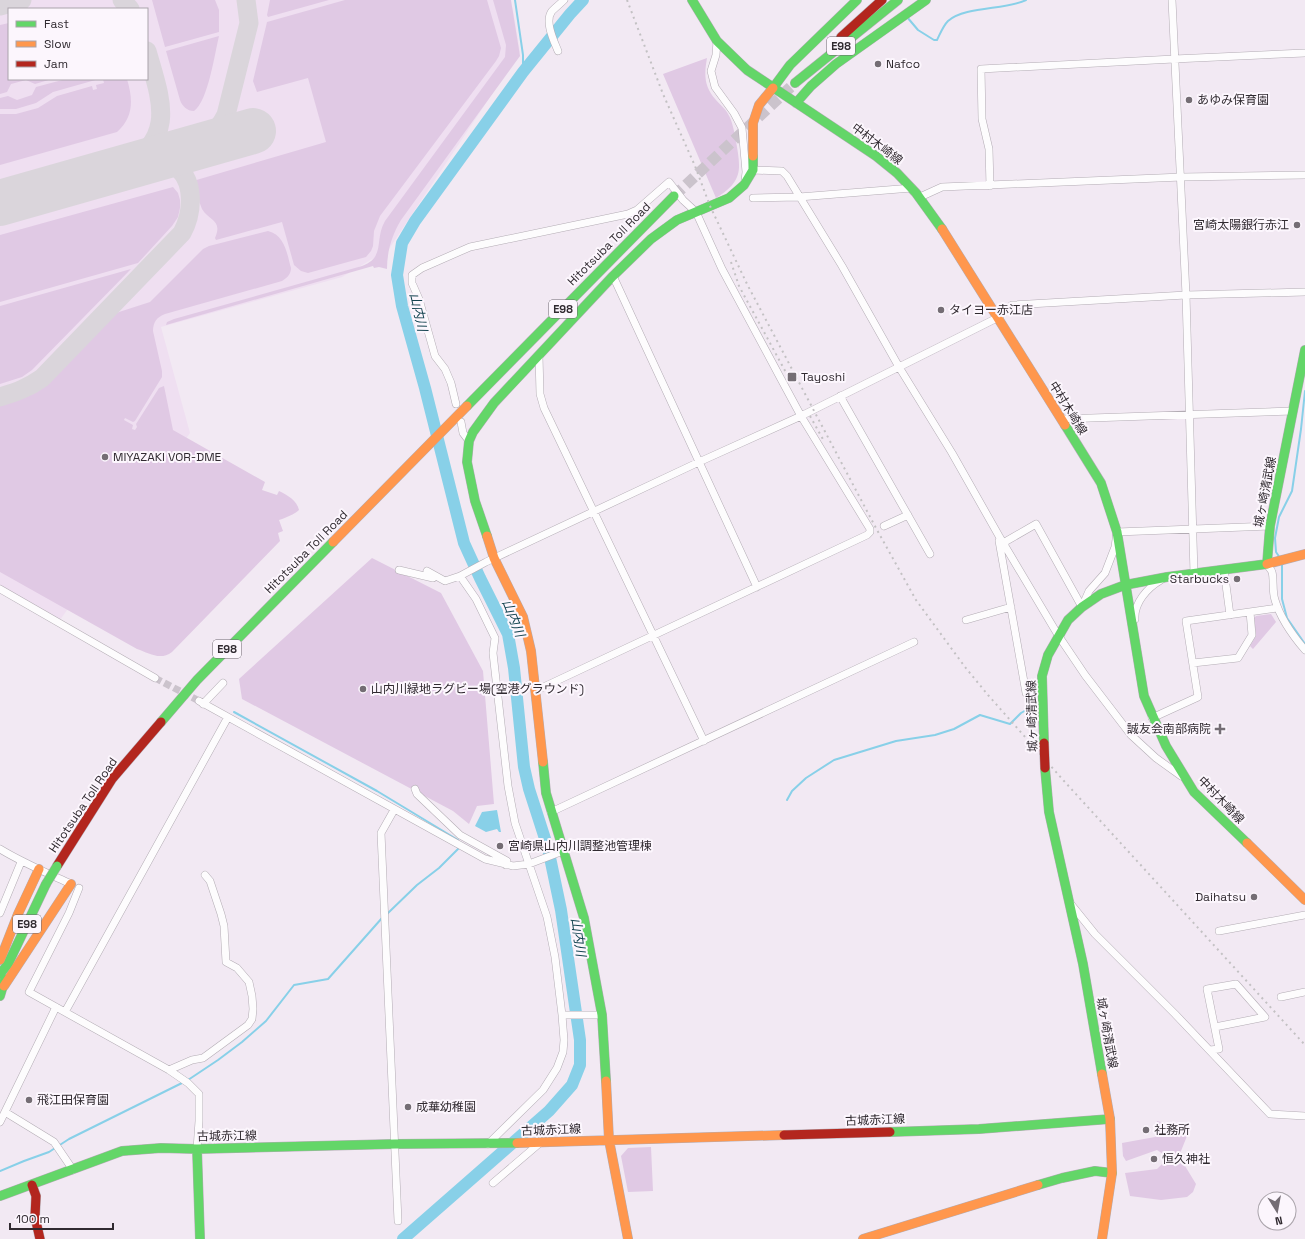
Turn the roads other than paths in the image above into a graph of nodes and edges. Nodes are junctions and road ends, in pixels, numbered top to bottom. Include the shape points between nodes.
1 (564, 0) edge
2 (692, 0) edge
3 (857, 0) edge
4 (899, 0) edge
5 (926, 0) edge
6 (1172, 0) edge
7 (884, 4) edge
8 (717, 40) junction
9 (558, 51) dead end
10 (1305, 53) edge
11 (1174, 59) junction
12 (795, 83) tunnel mouth
13 (773, 88) junction
14 (796, 103) junction
15 (753, 170) junction
16 (1305, 175) edge
17 (1182, 177) junction
18 (744, 185) junction
19 (990, 186) junction
20 (912, 188) junction
21 (674, 196) tunnel mouth
22 (799, 197) junction
23 (920, 197) junction
24 (753, 198) dead end
25 (696, 212) junction
26 (613, 276) junction
27 (1305, 292) edge
28 (1186, 295) junction
29 (997, 318) junction
30 (1305, 350) edge
31 (539, 356) junction
32 (899, 367) junction
33 (840, 396) junction
34 (456, 404) dead end
35 (1293, 411) junction
36 (1190, 414) junction
37 (801, 416) junction
38 (1062, 419) junction
39 (456, 422) junction
40 (469, 441) junction
41 (699, 462) junction
42 (594, 512) junction
43 (908, 515) junction
44 (884, 526) dead end
45 (1270, 526) junction
46 (1193, 528) junction
47 (1117, 532) junction
48 (1001, 540) junction
49 (930, 554) dead end
50 (1305, 554) edge
51 (490, 560) junction
52 (1276, 561) junction
53 (399, 570) dead end
54 (1224, 570) junction
55 (427, 571) dead end
56 (462, 574) junction
57 (1194, 574) junction
58 (1166, 578) junction
59 (445, 581) junction
60 (1125, 585) junction
61 (757, 587) junction
62 (0, 589) edge
63 (1011, 607) junction
64 (1082, 607) junction
65 (1278, 608) junction
66 (1250, 612) junction
67 (1230, 615) junction
68 (966, 620) dead end
69 (1058, 635) junction
70 (653, 636) junction
71 (1134, 641) junction
72 (914, 642) dead end
73 (1305, 650) edge
74 (1194, 663) junction
75 (155, 678) tunnel mouth
76 (223, 683) dead end
77 (535, 691) junction
78 (1026, 692) dead end
79 (228, 717) junction
80 (1152, 718) junction
81 (704, 741) junction
82 (1184, 778) junction
83 (415, 789) dead end
84 (394, 810) junction
85 (551, 812) junction
86 (0, 849) edge
87 (560, 852) junction
88 (21, 862) junction
89 (532, 864) junction
90 (506, 865) junction
91 (39, 869) junction
92 (205, 875) dead end
93 (75, 886) junction
94 (1305, 900) edge
95 (1070, 903) junction
96 (0, 912) edge
97 (1305, 915) edge
98 (1219, 931) dead end
99 (4, 962) edge
100 (0, 974) edge
101 (4, 986) junction
102 (1305, 992) edge
103 (0, 996) edge
104 (1281, 997) dead end
105 (56, 1007) junction
106 (65, 1012) junction
107 (562, 1015) junction
108 (602, 1015) junction
109 (1215, 1027) junction
110 (1210, 1050) junction
111 (169, 1070) junction
112 (5, 1112) junction
113 (1305, 1116) edge
114 (1110, 1119) junction
115 (0, 1122) edge
116 (609, 1140) junction
117 (538, 1142) junction
118 (395, 1144) junction
119 (491, 1144) junction
120 (197, 1150) junction
121 (73, 1170) junction
122 (1112, 1173) junction
123 (493, 1183) dead end
124 (32, 1185) junction
125 (0, 1196) edge
126 (398, 1221) dead end
127 (40, 1239) edge
128 (200, 1239) edge
129 (628, 1239) edge
130 (863, 1239) edge
131 (1102, 1239) edge

1 - 9 street via 552,12 549,22
2 - 8 main road, 中村木崎線
3 - 13 main road via 790,65
4 - 7 main road
5 - 14 main road via 833,66 806,90
6 - 11 street
7 - 12 main road, E98
8 - 13 main road, 中村木崎線 via 747,70
8 - 18 street via 712,76 715,87 742,128 746,172
10 - 11 street
11 - 17 street
11 - 19 street via 981,69 982,119 989,149
13 - 14 main road, 中村木崎線
13 - 15 main road via 759,105 752,123
14 - 20 main road, 中村木崎線 via 876,156
15 - 18 main road
15 - 22 street via 782,171
16 - 17 street
17 - 19 street
17 - 28 street
18 - 25 main road via 729,198
19 - 23 street via 942,187
20 - 22 street
20 - 23 main road, 中村木崎線
21 - 39 main road, Hitotsuba Toll Road / E98
22 - 24 street
22 - 32 street via 842,266
23 - 29 main road, 中村木崎線
25 - 26 main road via 677,220 651,239
25 - 34 street via 669,182 638,210 628,214 470,247 412,275 412,283 435,356 445,369
25 - 37 street via 722,269
26 - 31 main road
26 - 41 street
27 - 28 street
28 - 29 street via 1012,305
28 - 36 street
29 - 32 street
29 - 38 main road, 中村木崎線
30 - 35 main road, 城ヶ崎清武線
31 - 40 main road via 494,403
31 - 42 street via 540,394 544,408
32 - 33 street
32 - 48 street
33 - 37 street
33 - 43 street
35 - 36 street
35 - 45 main road, 城ヶ崎清武線
36 - 38 street
36 - 46 street
37 - 41 street
37 - 61 street via 870,532
38 - 47 main road, 中村木崎線 via 1101,483
39 - 40 street
39 - 99 main road, Hitotsuba Toll Road / E98, bridge via 421,452 197,680 112,779 46,884
40 - 51 main road via 467,462 470,480
41 - 42 street
41 - 61 street
42 - 51 street
42 - 70 street
43 - 44 street
43 - 49 street
45 - 46 street
45 - 52 main road, 城ヶ崎清武線
46 - 47 street
46 - 57 street
47 - 60 main road, 中村木崎線
47 - 64 street via 1115,548 1105,573 1089,590
48 - 63 street
48 - 64 street via 1036,524
48 - 69 street
50 - 52 main road
51 - 56 street
51 - 77 main road via 515,600 522,617 531,651
52 - 54 main road, 城ヶ崎清武線
52 - 65 street via 1273,573 1274,598
53 - 59 street
54 - 57 main road, 城ヶ崎清武線
54 - 67 street
55 - 59 street
56 - 59 street
56 - 89 street via 495,638 493,653 508,786 515,823
57 - 58 main road, 城ヶ崎清武線
58 - 60 main road, 城ヶ崎清武線
58 - 71 street via 1154,584 1141,598 1135,612
60 - 64 main road, 城ヶ崎清武線 via 1101,594
60 - 71 main road, 中村木崎線
61 - 70 street
62 - 75 street
63 - 68 street
63 - 78 street
64 - 69 main road, 城ヶ崎清武線 via 1068,620
65 - 66 street
65 - 73 street
66 - 67 street
66 - 74 street via 1252,635 1238,658
67 - 74 street via 1186,622
69 - 82 street via 1131,735 1156,758
69 - 95 main road, 城ヶ崎清武線, bridge via 1048,655 1042,676 1045,768 1049,812
70 - 77 street
70 - 81 street
71 - 80 main road, 中村木崎線 via 1144,696
72 - 81 street
74 - 80 street via 1198,697
76 - 79 street via 201,702
77 - 85 main road via 546,793
79 - 84 street
79 - 106 street
80 - 82 main road, 中村木崎線
81 - 85 street
82 - 94 main road, 中村木崎線 via 1194,792
83 - 90 street via 460,835 507,861
84 - 90 street via 486,859
84 - 118 street via 381,833
85 - 87 main road
86 - 88 street
87 - 89 street
87 - 108 main road via 584,918
88 - 91 street
88 - 96 street
89 - 90 street
89 - 107 street via 547,917
91 - 93 street
91 - 99 main road via 6,942
92 - 111 street via 210,881 224,926 226,962 237,968 249,982 252,1019 248,1025 203,1058
93 - 101 main road
93 - 105 street via 69,913 29,992
95 - 110 street via 1095,934
95 - 114 main road, 城ヶ崎清武線
97 - 98 street
99 - 100 main road, Hitotsuba Toll Road / E98
99 - 101 main road, Hitotsuba Toll Road / E98
101 - 103 main road, Hitotsuba Toll Road / E98
102 - 104 street
105 - 106 street
105 - 112 street
106 - 111 street
107 - 108 street
107 - 119 street via 563,1052 557,1068 543,1090
108 - 116 main road
109 - 109 street via 1207,988 1236,984 1265,1017
109 - 110 street via 1219,1049
110 - 113 street via 1270,1114
111 - 120 street via 199,1094
112 - 115 street
112 - 121 street via 54,1142
114 - 116 main road, 古城赤江線 via 979,1129
114 - 122 main road, 城ヶ崎清武線
116 - 117 main road, 古城赤江線
116 - 129 main road
117 - 119 main road, 古城赤江線
117 - 123 street
118 - 119 main road, 古城赤江線
118 - 120 main road, 古城赤江線
118 - 126 street
120 - 121 main road, 古城赤江線 via 161,1148 122,1151
120 - 128 main road
121 - 124 main road, 古城赤江線
122 - 130 main road via 1095,1171 1062,1178
122 - 131 main road, 城ヶ崎清武線
124 - 125 main road, 古城赤江線
124 - 127 main road via 36,1196 35,1217

